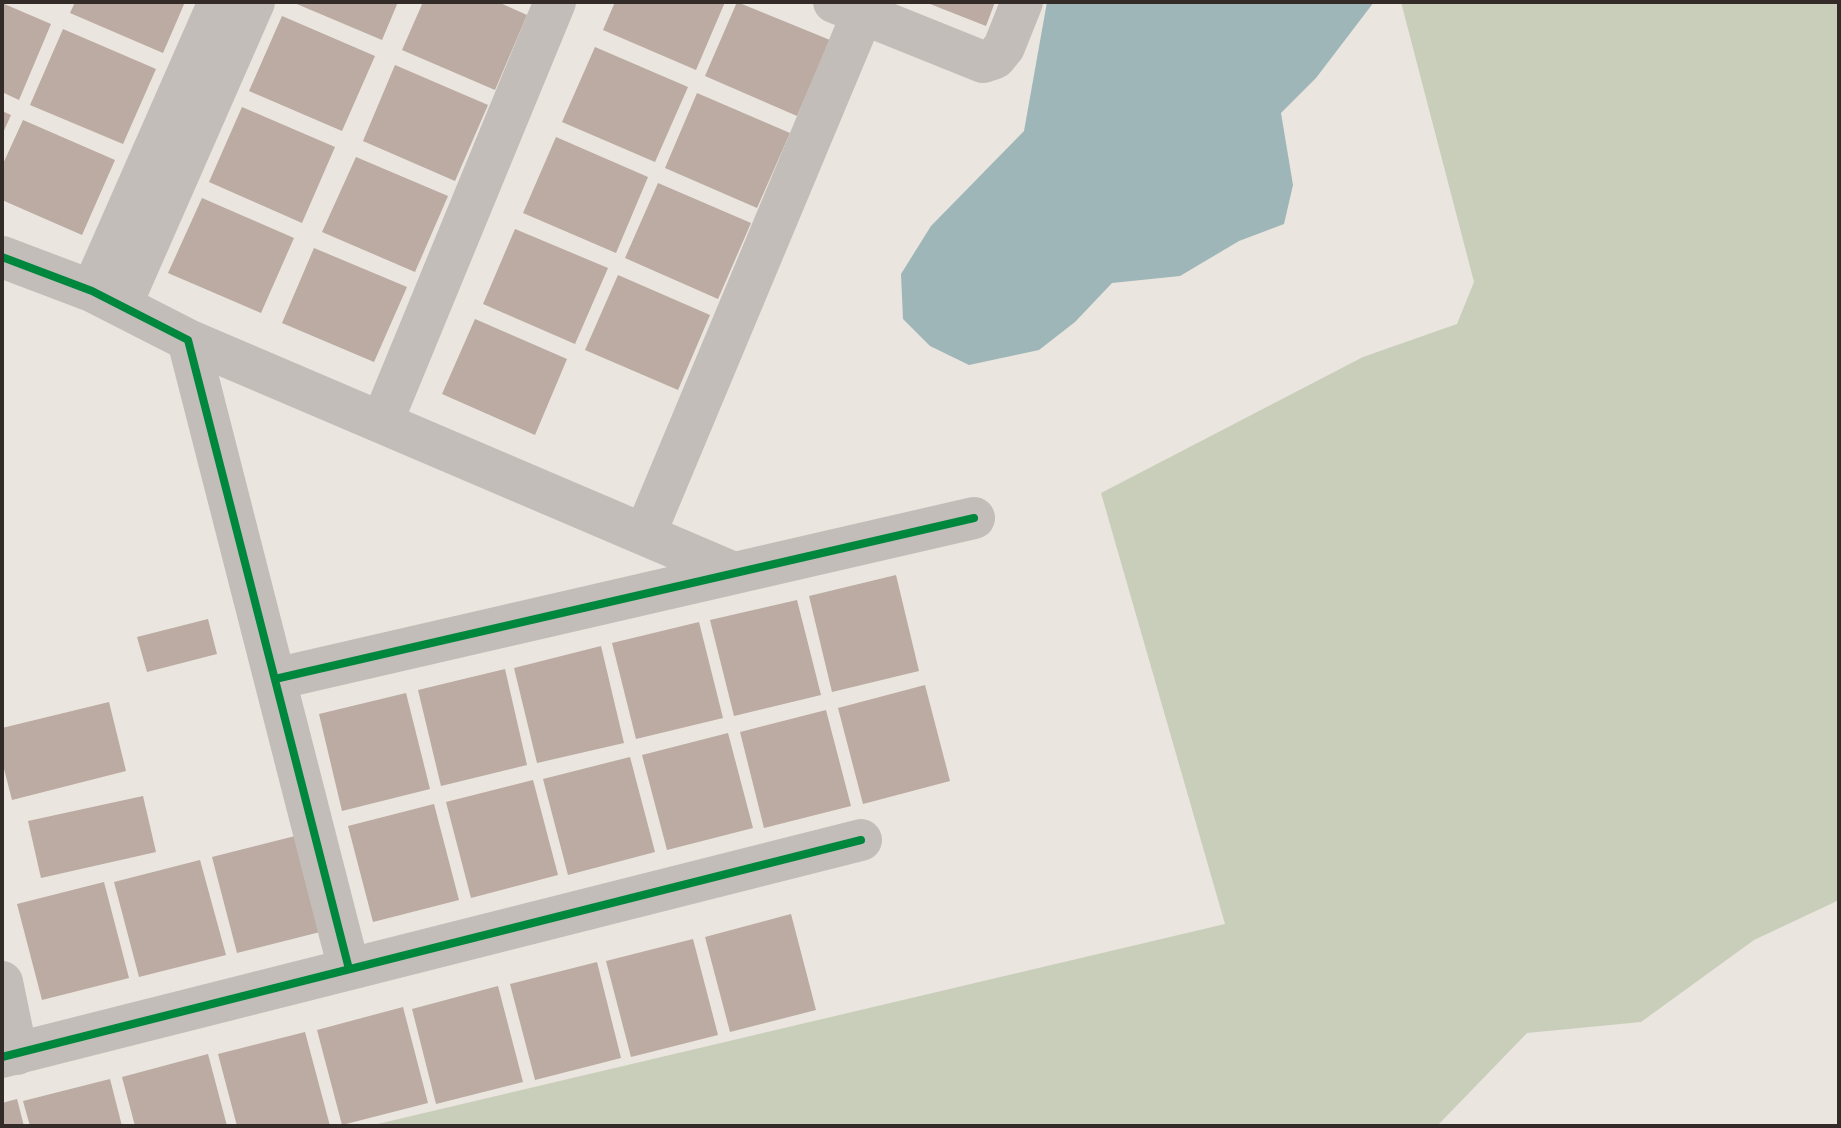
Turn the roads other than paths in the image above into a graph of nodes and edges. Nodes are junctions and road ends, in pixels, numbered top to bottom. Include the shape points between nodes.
1 (219, 2) edge
2 (254, 2) edge
3 (555, 2) edge
4 (1022, 2) edge
5 (848, 8) edge
6 (2, 257) edge
7 (106, 298) junction
8 (188, 340) junction
9 (382, 422) junction
10 (974, 518) dead end
11 (645, 534) junction
12 (734, 573) junction
13 (275, 679) junction
14 (861, 840) dead end
15 (349, 969) junction
16 (2, 982) edge
17 (9, 1056) edge

1 - 7 street
2 - 7 street
3 - 9 street
4 - 5 street via 1004,47 983,62
5 - 11 street
6 - 7 street
7 - 8 street
8 - 9 street
8 - 13 street
9 - 11 street
10 - 12 street
11 - 12 street
12 - 13 street
13 - 15 street
14 - 15 street
15 - 17 street
16 - 17 street

